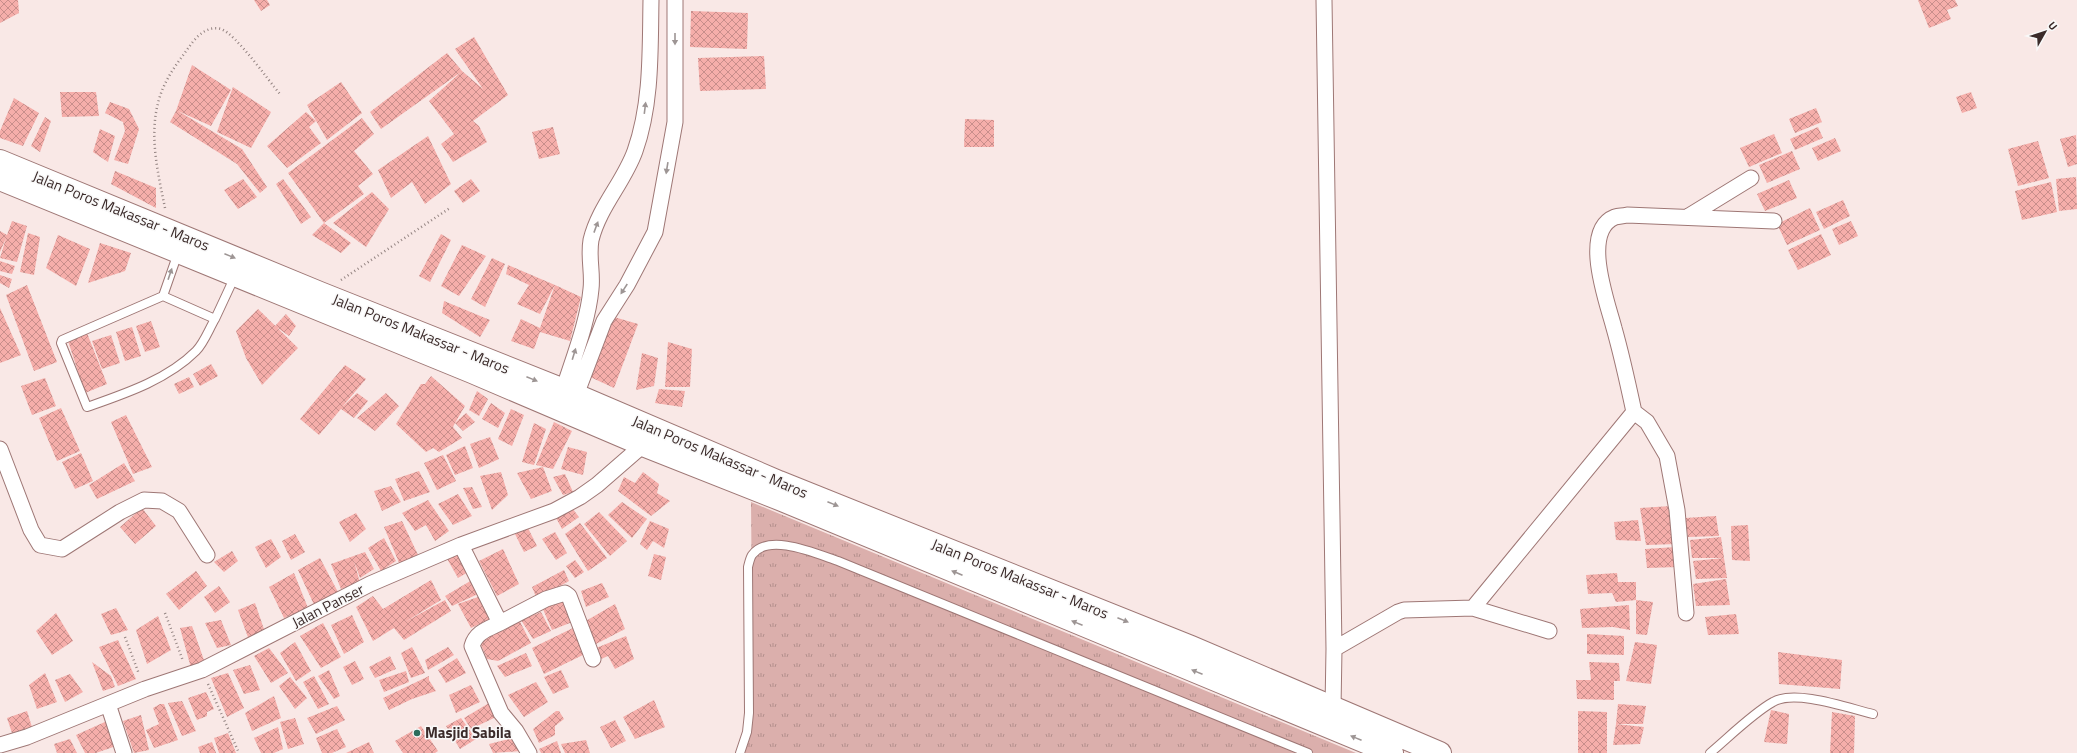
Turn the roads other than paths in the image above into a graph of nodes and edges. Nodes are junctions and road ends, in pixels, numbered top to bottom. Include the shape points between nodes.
1 (651, 0) edge
2 (675, 0) edge
3 (1324, 0) edge
4 (0, 162) edge
5 (1751, 178) dead end
6 (0, 179) edge
7 (1689, 216) junction
8 (1774, 221) dead end
9 (178, 252) junction
10 (236, 276) junction
11 (163, 296) junction
12 (215, 319) junction
13 (570, 393) junction
14 (1634, 412) junction
15 (643, 445) junction
16 (0, 450) edge
17 (461, 545) junction
18 (207, 555) dead end
19 (1473, 608) junction
20 (1686, 613) dead end
21 (500, 623) junction
22 (1549, 631) dead end
23 (1334, 649) junction
24 (593, 659) dead end
25 (1222, 672) junction
26 (108, 704) junction
27 (1333, 708) junction
28 (1873, 714) dead end
29 (0, 745) edge
30 (124, 753) edge
31 (529, 753) edge
32 (740, 753) edge
33 (1308, 753) edge
34 (1392, 753) edge
35 (1440, 753) edge
36 (1710, 753) edge

13 -> 1 street via 592,288 591,240 602,210 635,152 644,120 649,77
2 -> 13 street via 675,122 655,232 627,285 604,321
3 - 23 street
4 -> 13 highway, Jalan Poros Makassar - Maros via 320,294
5 - 7 street
6 - 9 highway, Jalan Poros Makassar - Maros
7 - 8 street
7 - 14 street via 1615,217 1605,226 1599,238 1597,261 1602,288
9 - 10 highway, Jalan Poros Makassar - Maros
11 -> 9 lane
10 - 12 lane
10 - 15 highway, Jalan Poros Makassar - Maros
11 - 12 lane
11 - 12 lane via 62,340 66,357 87,407 131,392 169,372 197,350
13 -> 25 highway, Jalan Poros Makassar - Maros
14 - 19 street
14 - 20 street via 1647,422 1667,456 1677,510
15 - 17 street, Jalan Panser via 580,497 554,511
25 -> 15 highway, Jalan Poros Makassar - Maros
16 - 18 street via 31,530 40,545 62,549 126,509 144,500 156,500 179,511
17 - 21 street
17 - 26 street, Jalan Panser via 370,584 195,673
19 - 22 street
19 - 23 street via 1414,609 1398,612
21 - 24 street via 546,599 565,593 569,596
21 - 31 street via 478,634 472,646 501,713
23 - 27 street
25 - 27 highway, Jalan Poros Makassar - Maros
34 -> 25 highway, Jalan Poros Makassar - Maros
26 - 29 street, Jalan Panser via 28,737
26 - 30 street
27 - 35 highway, Jalan Poros Makassar - Maros
28 - 36 lane via 1810,699 1789,698 1773,701
32 - 33 lane via 748,732 749,713 748,567 752,555 761,547 773,544 792,546 838,561

